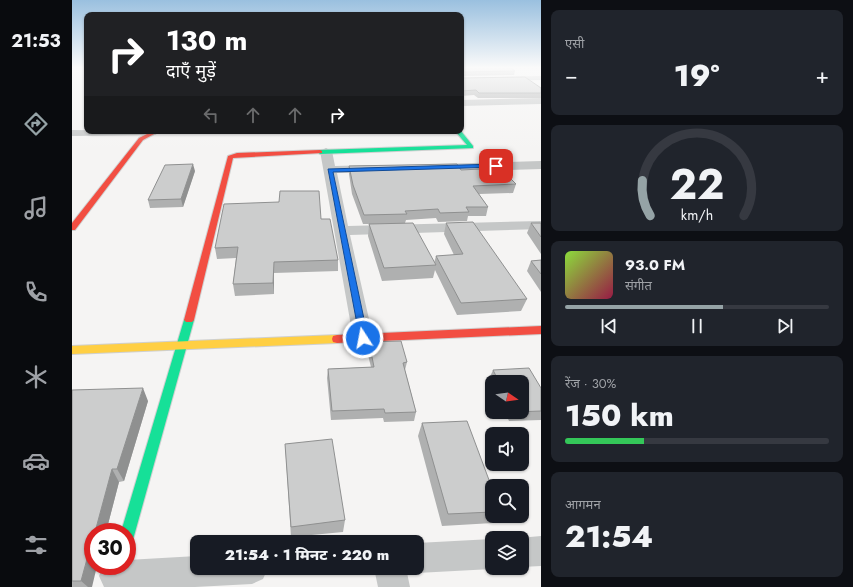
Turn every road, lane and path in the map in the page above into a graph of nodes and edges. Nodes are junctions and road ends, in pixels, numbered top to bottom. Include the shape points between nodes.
1 (541, 101) edge
2 (464, 103) edge
3 (72, 133) edge
4 (84, 133) edge
5 (153, 134) edge
6 (460, 134) edge
7 (326, 151) junction
8 (541, 165) edge
9 (424, 168) edge
10 (385, 169) edge
11 (330, 170) junction
12 (541, 224) edge
13 (72, 228) edge
14 (342, 231) junction
15 (541, 330) edge
16 (363, 338) junction
17 (183, 346) junction
18 (72, 350) edge
19 (131, 523) edge
20 (541, 551) edge
21 (529, 552) edge
22 (485, 554) edge
23 (424, 558) edge
24 (190, 572) edge
25 (391, 575) edge
26 (115, 576) edge
27 (394, 587) edge

1 - 2 street
3 - 4 street
5 - 13 street via 141,138
6 - 7 street via 471,148
7 - 11 street
7 - 17 street via 230,157
8 - 9 street
10 - 11 street
11 - 14 street
12 - 14 street
14 - 16 street
15 - 16 street
16 - 17 street
17 - 18 street
17 - 19 street
20 - 21 street
22 - 23 street
24 - 26 street
25 - 27 street

